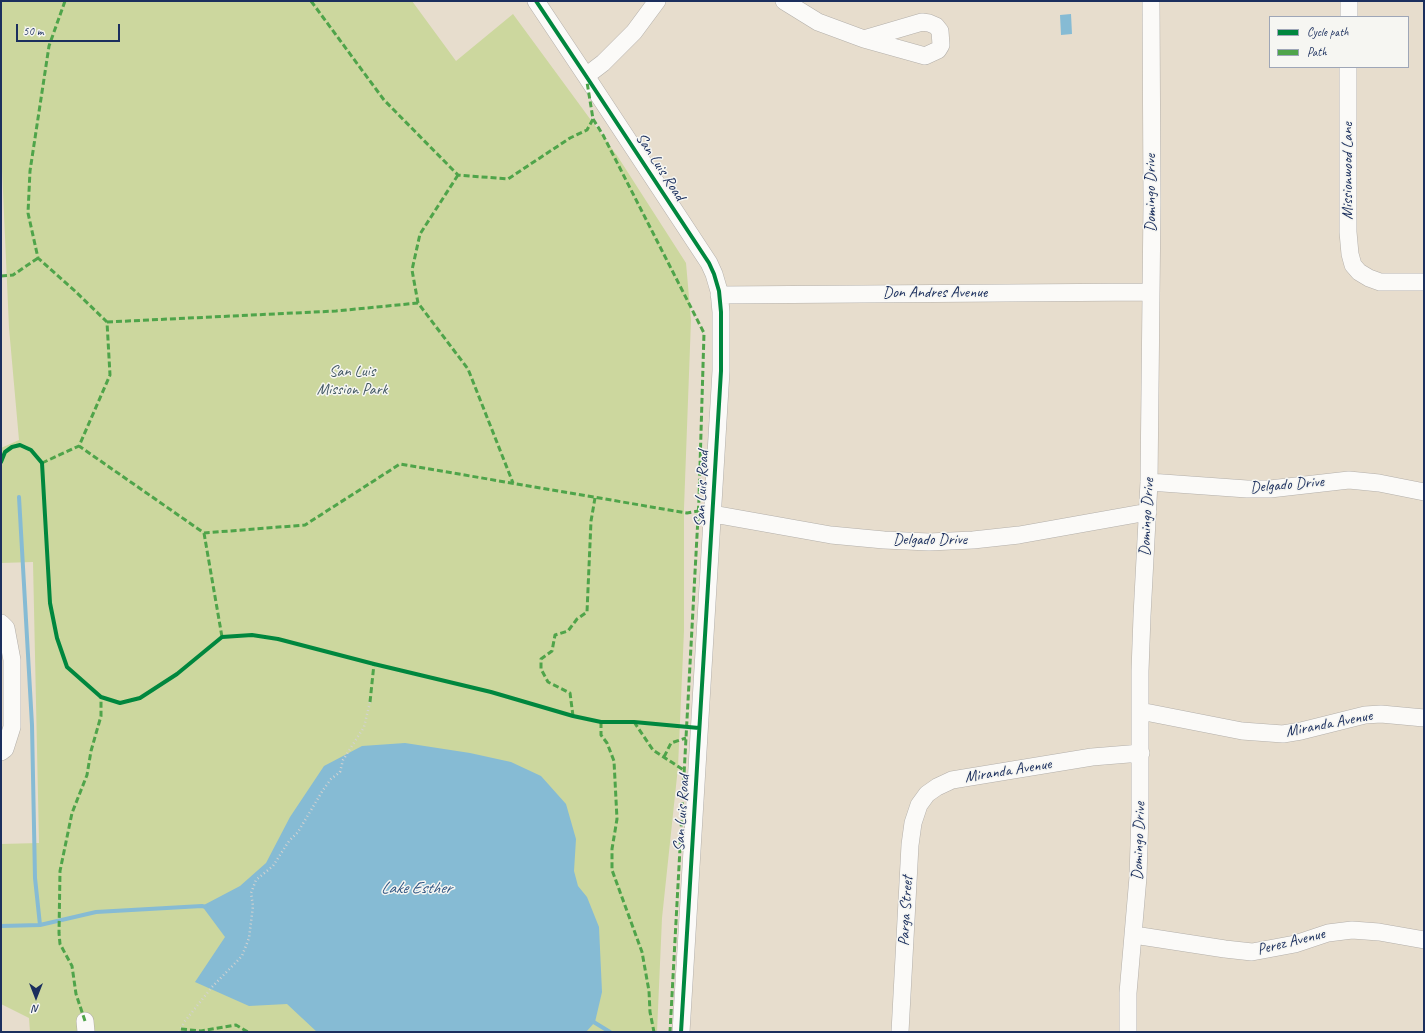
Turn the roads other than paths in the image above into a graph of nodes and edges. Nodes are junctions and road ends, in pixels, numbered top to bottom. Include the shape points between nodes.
1 (536, 1) edge
2 (657, 1) edge
3 (784, 1) edge
4 (1151, 1) edge
5 (1349, 1) edge
6 (1349, 16) edge
7 (864, 39) dead end
8 (1348, 68) edge
9 (586, 76) junction
10 (1424, 282) edge
11 (1150, 292) junction
12 (719, 295) junction
13 (1149, 482) junction
14 (1424, 492) edge
15 (1148, 512) junction
16 (713, 514) junction
17 (1, 623) edge
18 (1140, 711) junction
19 (1424, 718) edge
20 (1, 752) edge
21 (1141, 754) junction
22 (927, 794) joint
23 (1134, 935) junction
24 (1424, 940) edge
25 (681, 1032) edge
26 (900, 1032) edge
27 (1128, 1032) edge

1 - 9 street, San Luis Road
2 - 9 street via 634,32
3 - 7 street via 818,22
4 - 11 street, Domingo Drive
5 - 6 street
8 - 10 street, Missionwood Lane via 1348,232 1353,265 1358,272 1380,282
9 - 12 street, San Luis Road via 709,263
11 - 12 street, Don Andres Avenue
11 - 13 street, Domingo Drive
12 - 16 street, San Luis Road via 721,371
13 - 14 street, Delgado Drive via 1262,489 1349,480
13 - 15 street, Domingo Drive
15 - 16 street, Delgado Drive via 1019,535 929,542 831,535
15 - 18 street, Domingo Drive
16 - 25 street, San Luis Road
17 - 20 street via 6,628 12,660 12,727 5,749
18 - 19 street, Miranda Avenue via 1242,731 1283,734 1365,715
18 - 21 street, Domingo Drive
21 - 22 street, Miranda Avenue via 1092,757 952,780
21 - 23 street, Domingo Drive
22 - 26 street, Parga Street via 919,805 910,845
23 - 24 street, Perez Avenue via 1252,952 1295,944 1328,933 1352,930
23 - 27 street, Domingo Drive via 1128,993

